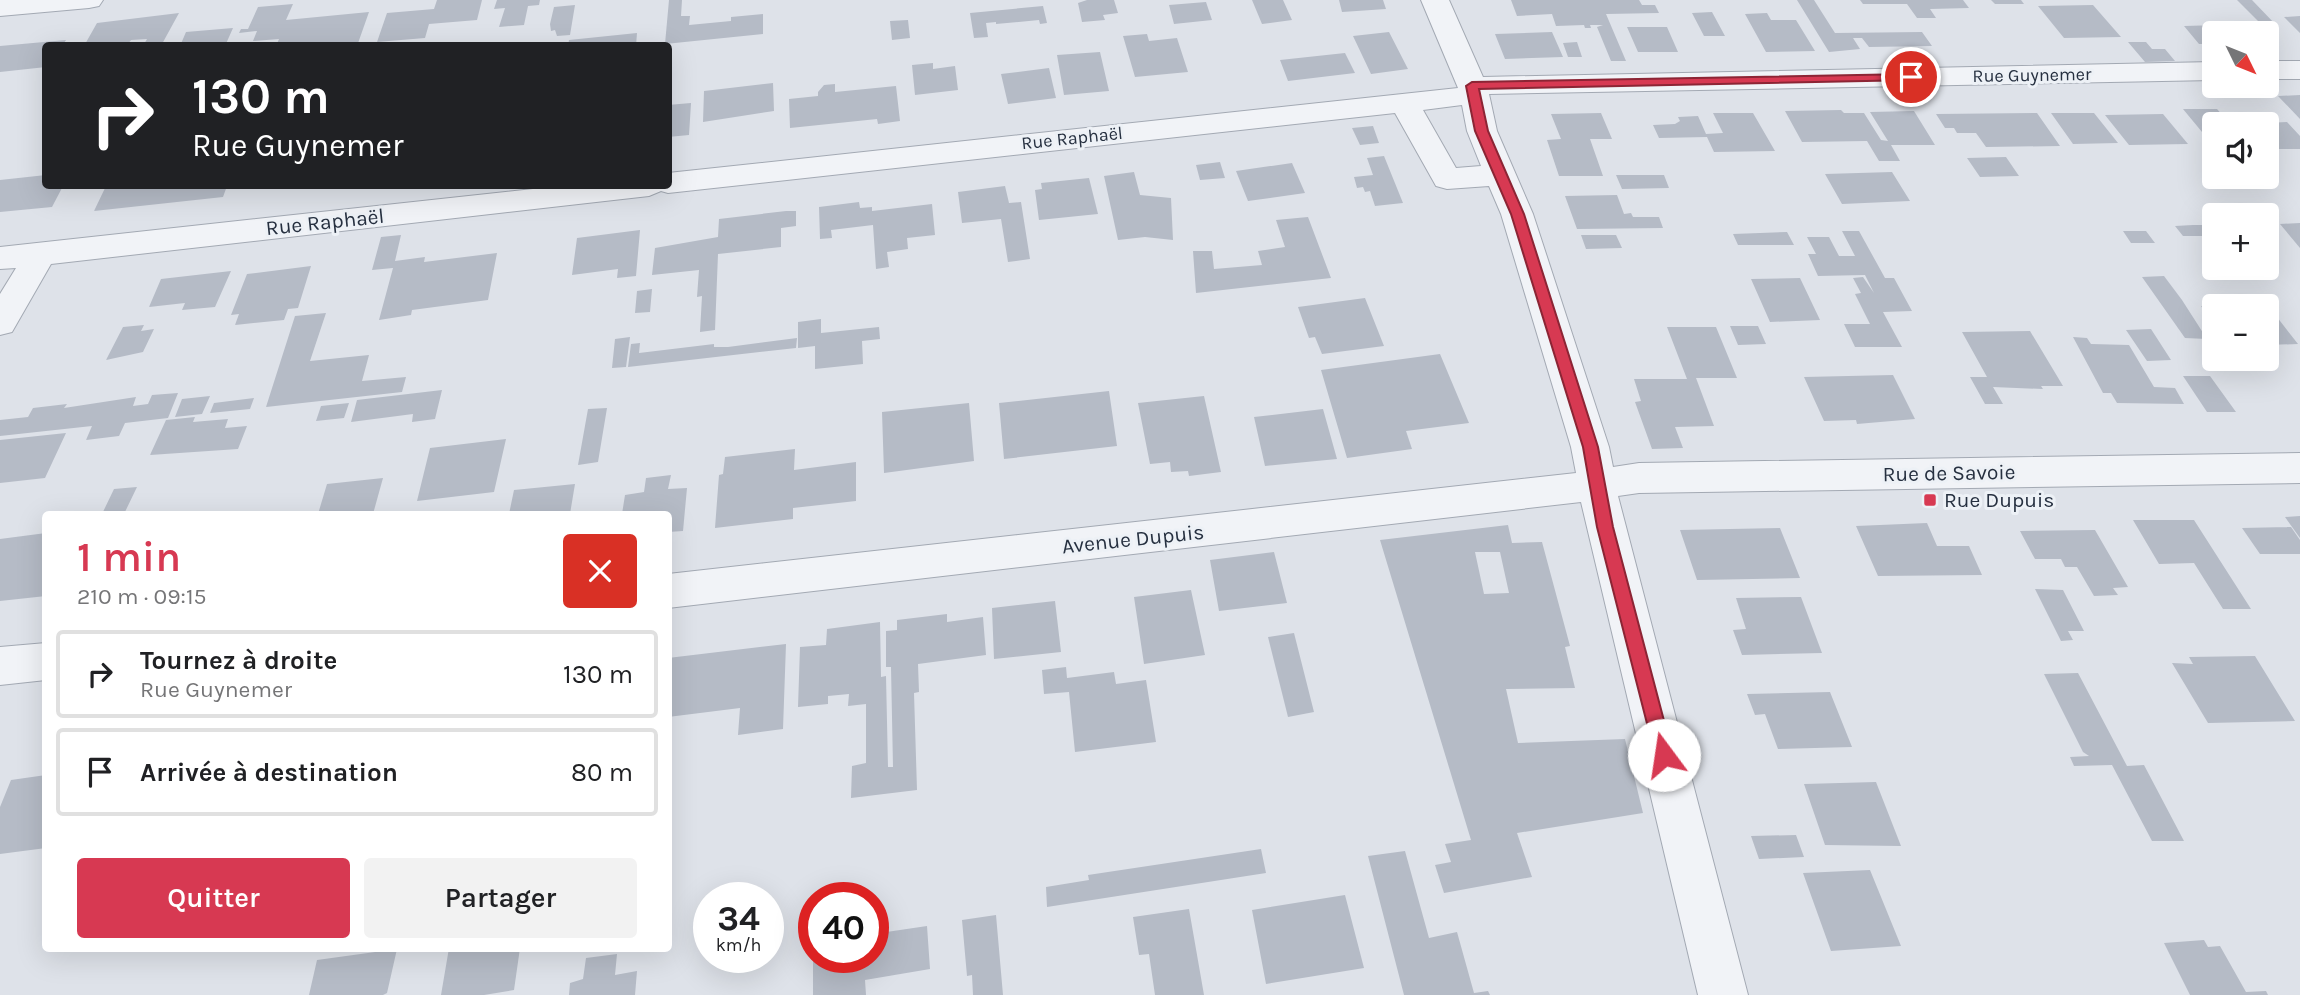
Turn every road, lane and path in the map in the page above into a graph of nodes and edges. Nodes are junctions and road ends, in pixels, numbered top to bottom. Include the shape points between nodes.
1 (89, 0) edge
2 (1435, 0) edge
3 (0, 8) edge
4 (2279, 70) edge
5 (2300, 70) edge
6 (2202, 71) edge
7 (1474, 90) junction
8 (1404, 102) junction
9 (1500, 175) junction
10 (672, 183) edge
11 (622, 189) edge
12 (41, 253) junction
13 (0, 258) edge
14 (0, 323) edge
15 (2300, 468) edge
16 (1598, 484) junction
17 (672, 591) edge
18 (42, 661) edge
19 (0, 666) edge
20 (1723, 995) edge

1 - 3 street
2 - 7 street
4 - 5 street
6 - 7 street, Rue Guynemer
7 - 8 street, Rue Raphaël
7 - 9 street via 1482,131
8 - 9 street via 1447,179
8 - 10 street, Rue Raphaël
9 - 16 street via 1517,214
11 - 12 street, Rue Raphaël
12 - 13 street, Rue Raphaël
12 - 14 street
15 - 16 street, Rue de Savoie via 1653,477
16 - 17 street, Avenue Dupuis
16 - 20 street
18 - 19 street

